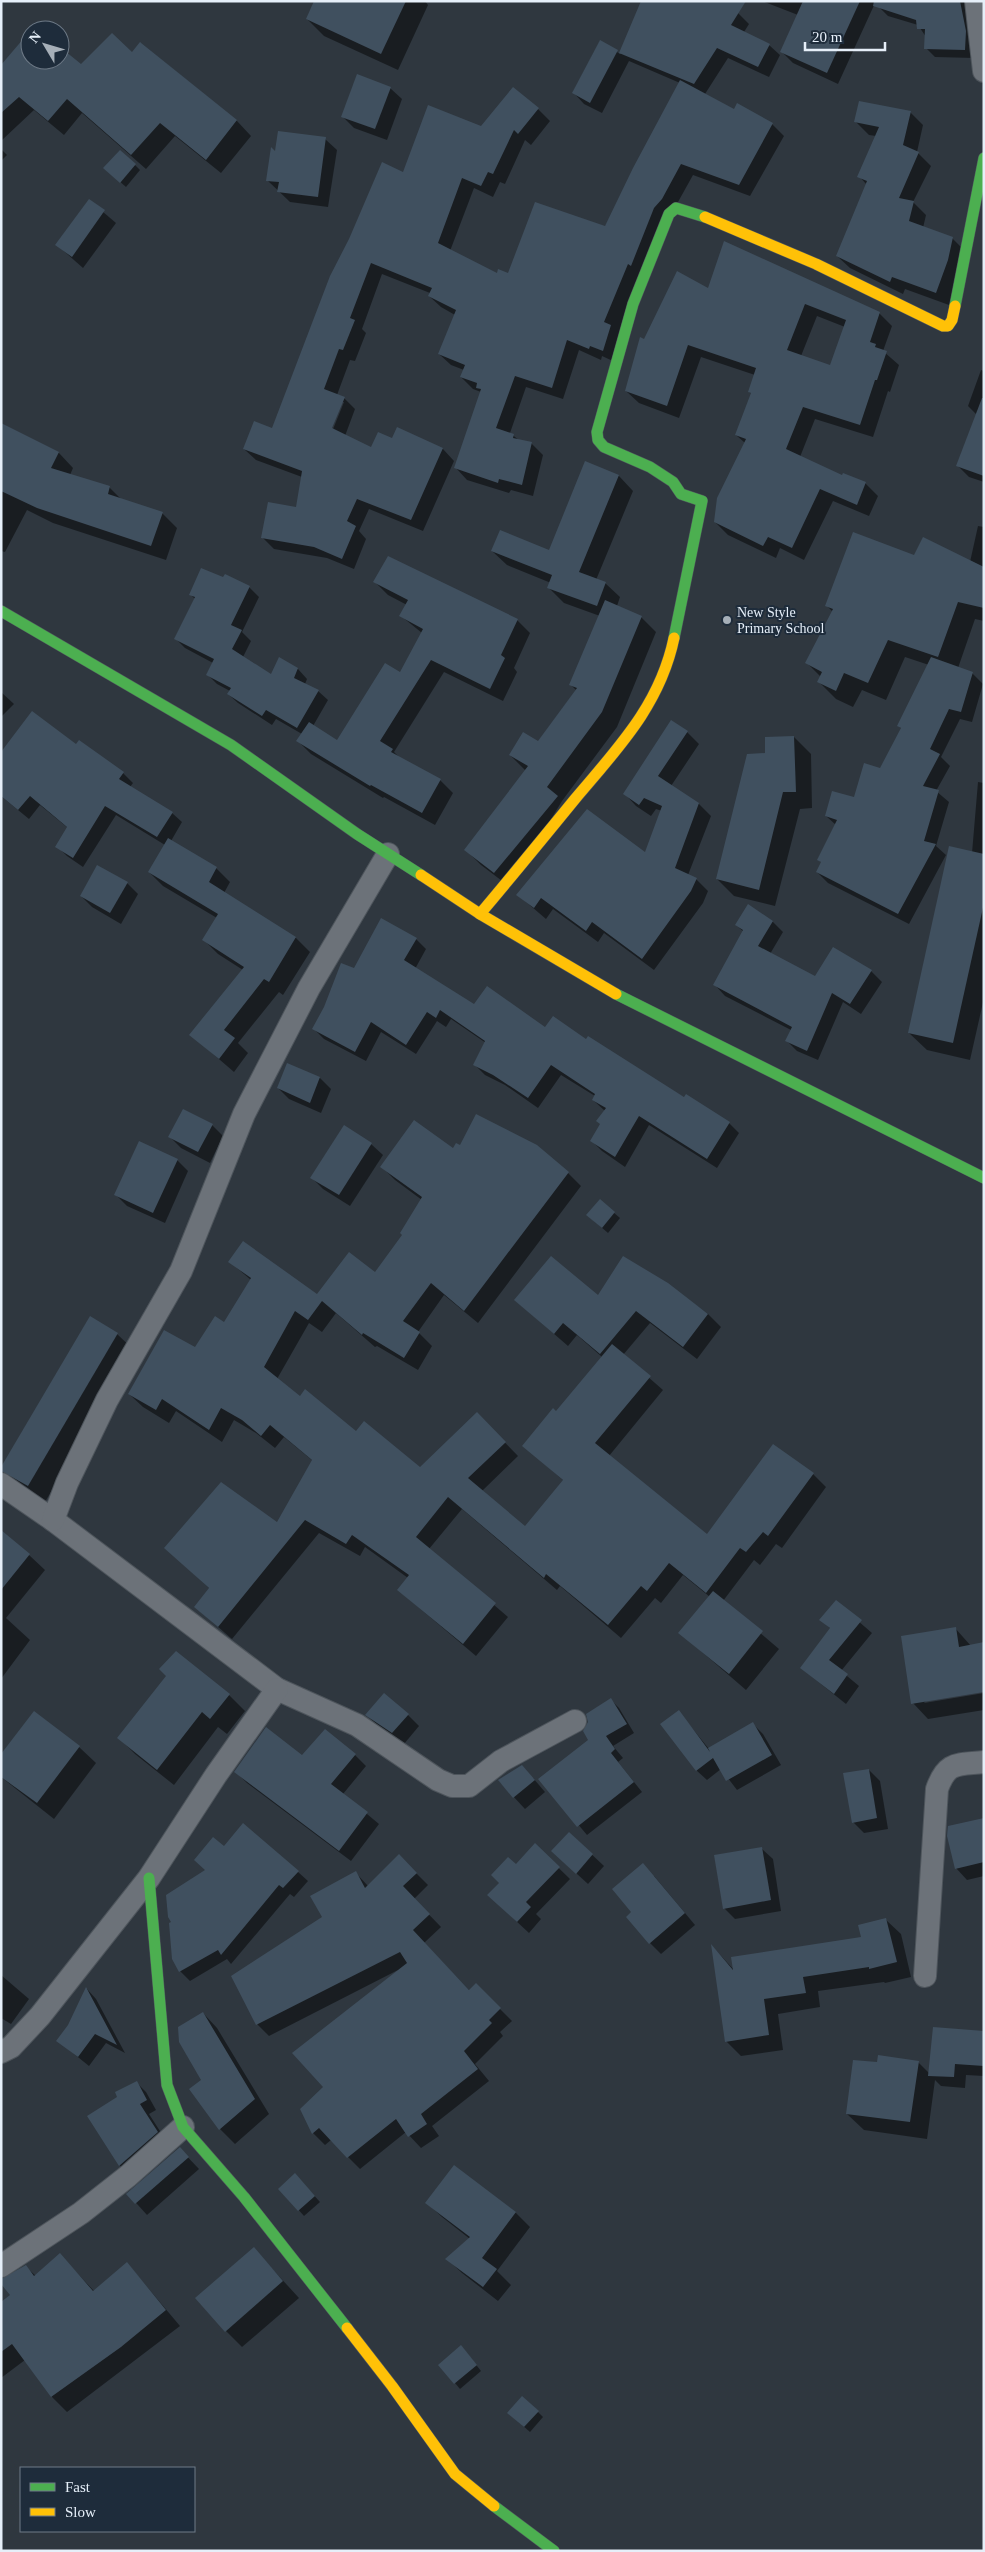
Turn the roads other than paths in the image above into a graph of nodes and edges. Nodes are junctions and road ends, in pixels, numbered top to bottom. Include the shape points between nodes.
1 (976, 1) edge
2 (984, 71) edge
3 (984, 158) edge
4 (1, 611) edge
5 (388, 854) junction
6 (480, 914) junction
7 (984, 1178) edge
8 (1, 1484) edge
9 (53, 1520) junction
10 (277, 1689) junction
11 (575, 1721) dead end
12 (984, 1762) edge
13 (149, 1878) junction
14 (925, 1976) dead end
15 (1, 2052) edge
16 (182, 2127) junction
17 (1, 2266) edge
18 (554, 2551) edge

1 - 2 street
3 - 6 street via 952,320 948,326 754,235 687,210 676,208 669,214 633,304 597,432 604,447 650,467 674,482 681,494 702,501 670,660 637,724
4 - 5 street via 231,745
5 - 6 street
5 - 9 street via 309,988 244,1114 181,1271 107,1400 66,1483
6 - 7 street via 630,1002
8 - 9 street
9 - 10 street
10 - 11 street via 356,1725 452,1786 468,1786 501,1761
10 - 13 street
12 - 14 street via 958,1765 943,1773 937,1789
13 - 15 street via 40,2016 11,2047
13 - 16 street via 167,2085
16 - 17 street via 82,2213
16 - 18 street via 244,2197 392,2386 455,2474

